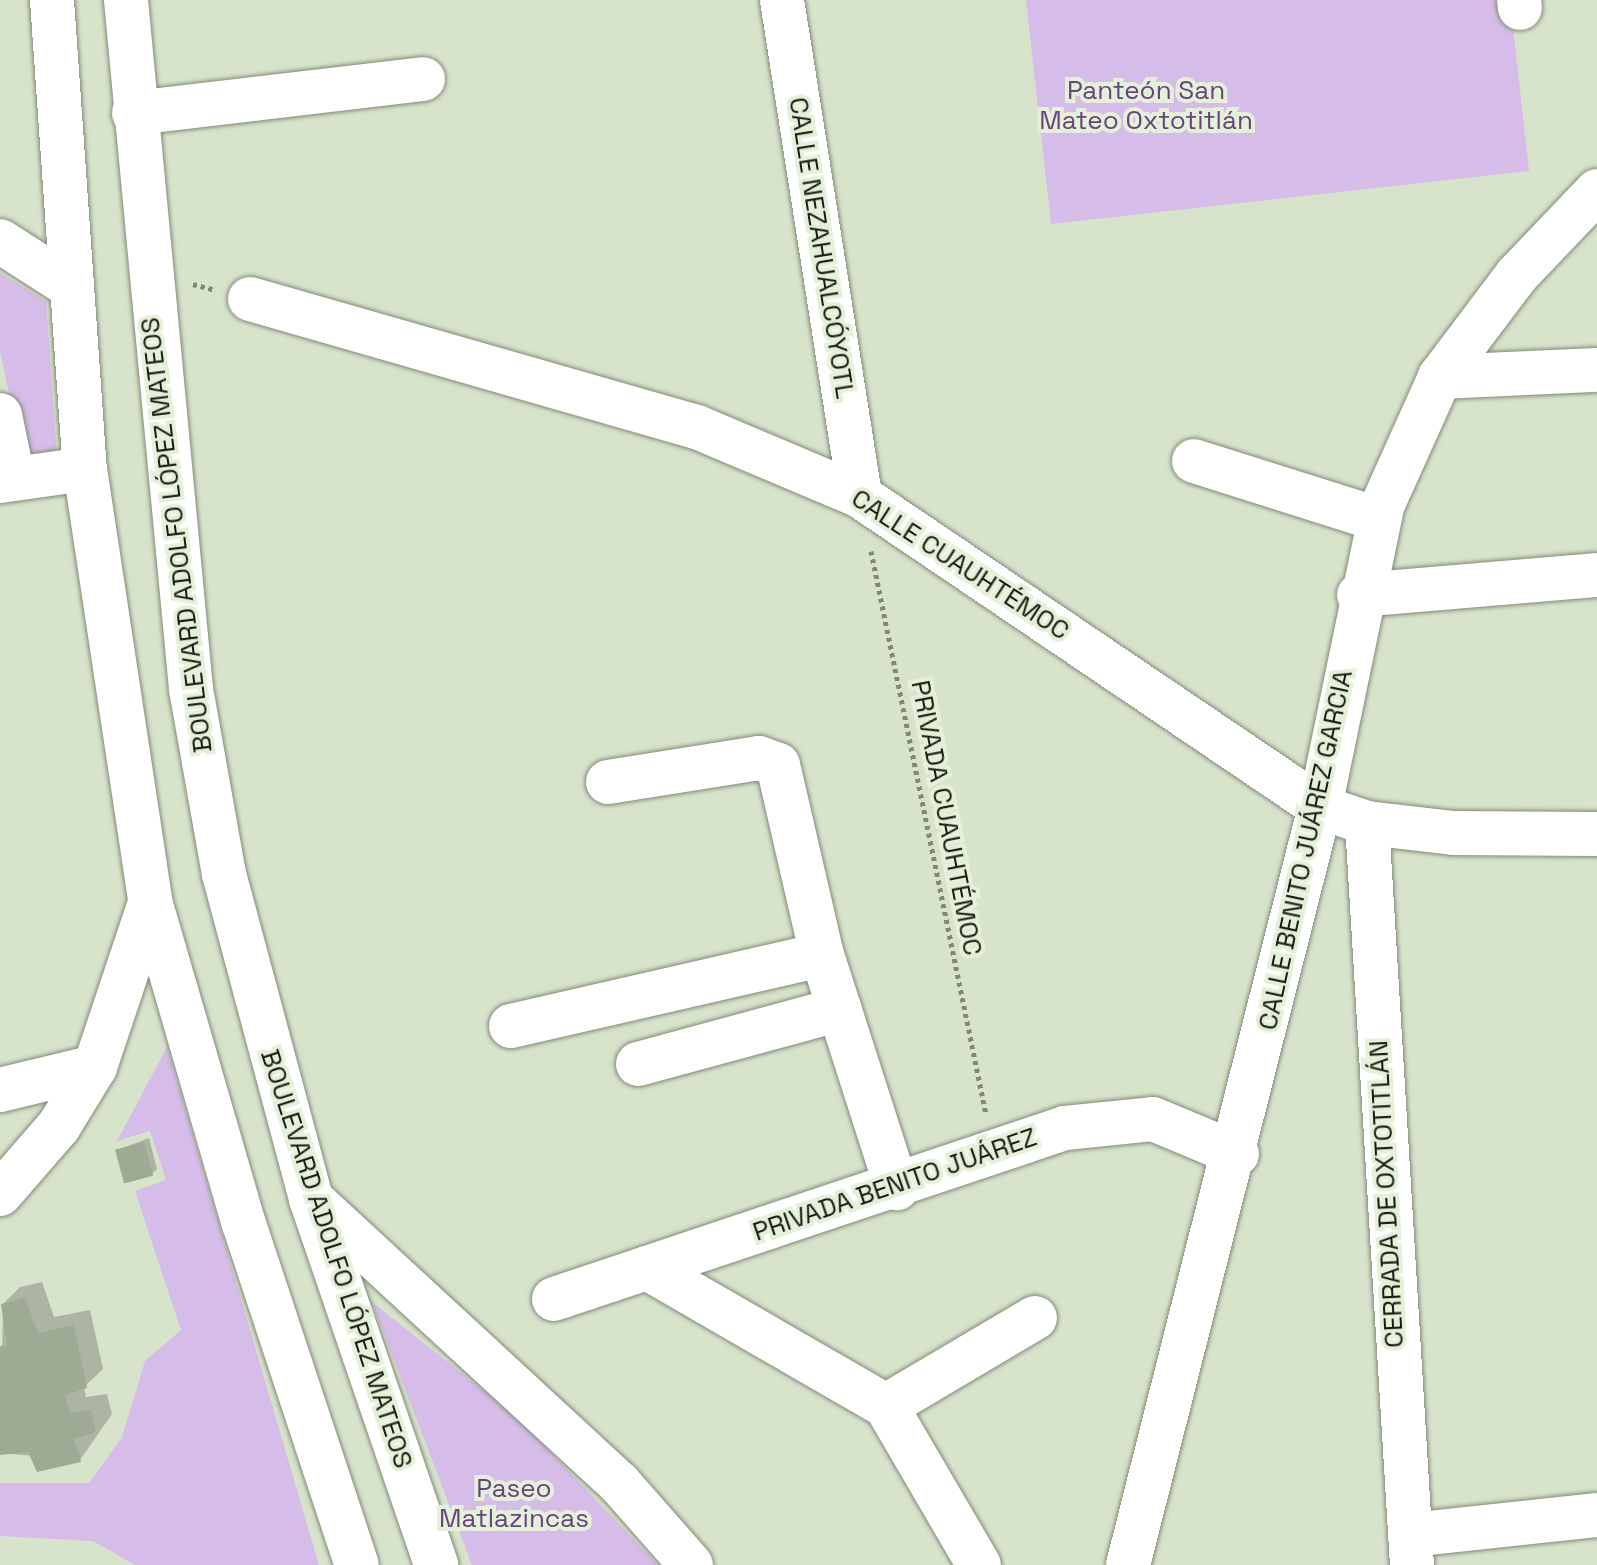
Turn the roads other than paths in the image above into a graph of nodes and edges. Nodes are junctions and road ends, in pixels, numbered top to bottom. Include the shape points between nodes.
1 (52, 0) edge
2 (126, 0) edge
3 (782, 0) edge
4 (423, 79) dead end
5 (134, 113) junction
6 (1597, 191) edge
7 (0, 241) edge
8 (70, 286) junction
9 (250, 299) road end
10 (1597, 370) edge
11 (1440, 377) junction
12 (0, 415) edge
13 (1194, 461) dead end
14 (85, 469) junction
15 (7, 479) edge
16 (860, 496) junction
17 (1378, 519) junction
18 (1597, 575) edge
19 (1359, 595) junction
20 (608, 782) dead end
21 (1320, 807) junction
22 (1367, 823) junction
23 (1597, 834) edge
24 (150, 901) junction
25 (822, 955) junction
26 (840, 1009) junction
27 (511, 1026) dead end
28 (638, 1064) dead end
29 (95, 1067) junction
30 (0, 1090) edge
31 (1237, 1154) junction
32 (897, 1188) junction
33 (0, 1194) edge
34 (311, 1199) junction
35 (647, 1268) junction
36 (554, 1299) dead end
37 (1035, 1318) dead end
38 (886, 1406) junction
39 (1597, 1515) edge
40 (1411, 1550) edge
41 (357, 1565) edge
42 (436, 1565) edge
43 (691, 1565) edge
44 (979, 1565) edge
45 (1128, 1565) edge

1 - 8 main road
2 - 5 main road, BOULEVARD ADOLFO LÓPEZ MATEOS
3 - 16 main road, CALLE NEZAHUALCÓYOTL
4 - 5 main road
5 - 34 main road, BOULEVARD ADOLFO LÓPEZ MATEOS via 191,689 224,874
6 - 11 main road, CALLE BENITO JUÁREZ GARCIA via 1517,275
7 - 8 main road
8 - 14 main road
9 - 16 main road, CALLE CUAUHTÉMOC via 697,427
10 - 11 main road
11 - 17 main road, CALLE BENITO JUÁREZ GARCIA via 1407,438
12 - 15 main road
13 - 17 main road
14 - 15 main road
14 - 24 main road
16 - 21 main road, CALLE CUAUHTÉMOC
17 - 19 main road, CALLE BENITO JUÁREZ GARCIA
18 - 19 main road
19 - 21 main road, CALLE BENITO JUÁREZ GARCIA
20 - 25 main road via 759,758 778,765
21 - 22 main road, CALLE CUAUHTÉMOC
21 - 31 main road, CALLE BENITO JUÁREZ GARCIA
22 - 23 main road, CALLE CUAUHTÉMOC
22 - 40 main road, CERRADA DE OXTOTITLÁN
24 - 29 main road
24 - 41 main road via 249,1239
25 - 26 main road
25 - 27 main road
26 - 28 main road
26 - 32 main road
29 - 30 main road
29 - 33 main road via 59,1126
31 - 32 main road, PRIVADA BENITO JUÁREZ via 1153,1119 1065,1128 994,1149
31 - 45 main road, CALLE BENITO JUÁREZ GARCIA
32 - 35 main road, PRIVADA BENITO JUÁREZ
34 - 42 main road, BOULEVARD ADOLFO LÓPEZ MATEOS
34 - 43 main road via 619,1483
35 - 36 main road, PRIVADA BENITO JUÁREZ
35 - 38 main road
37 - 38 main road
38 - 44 main road
39 - 40 main road

